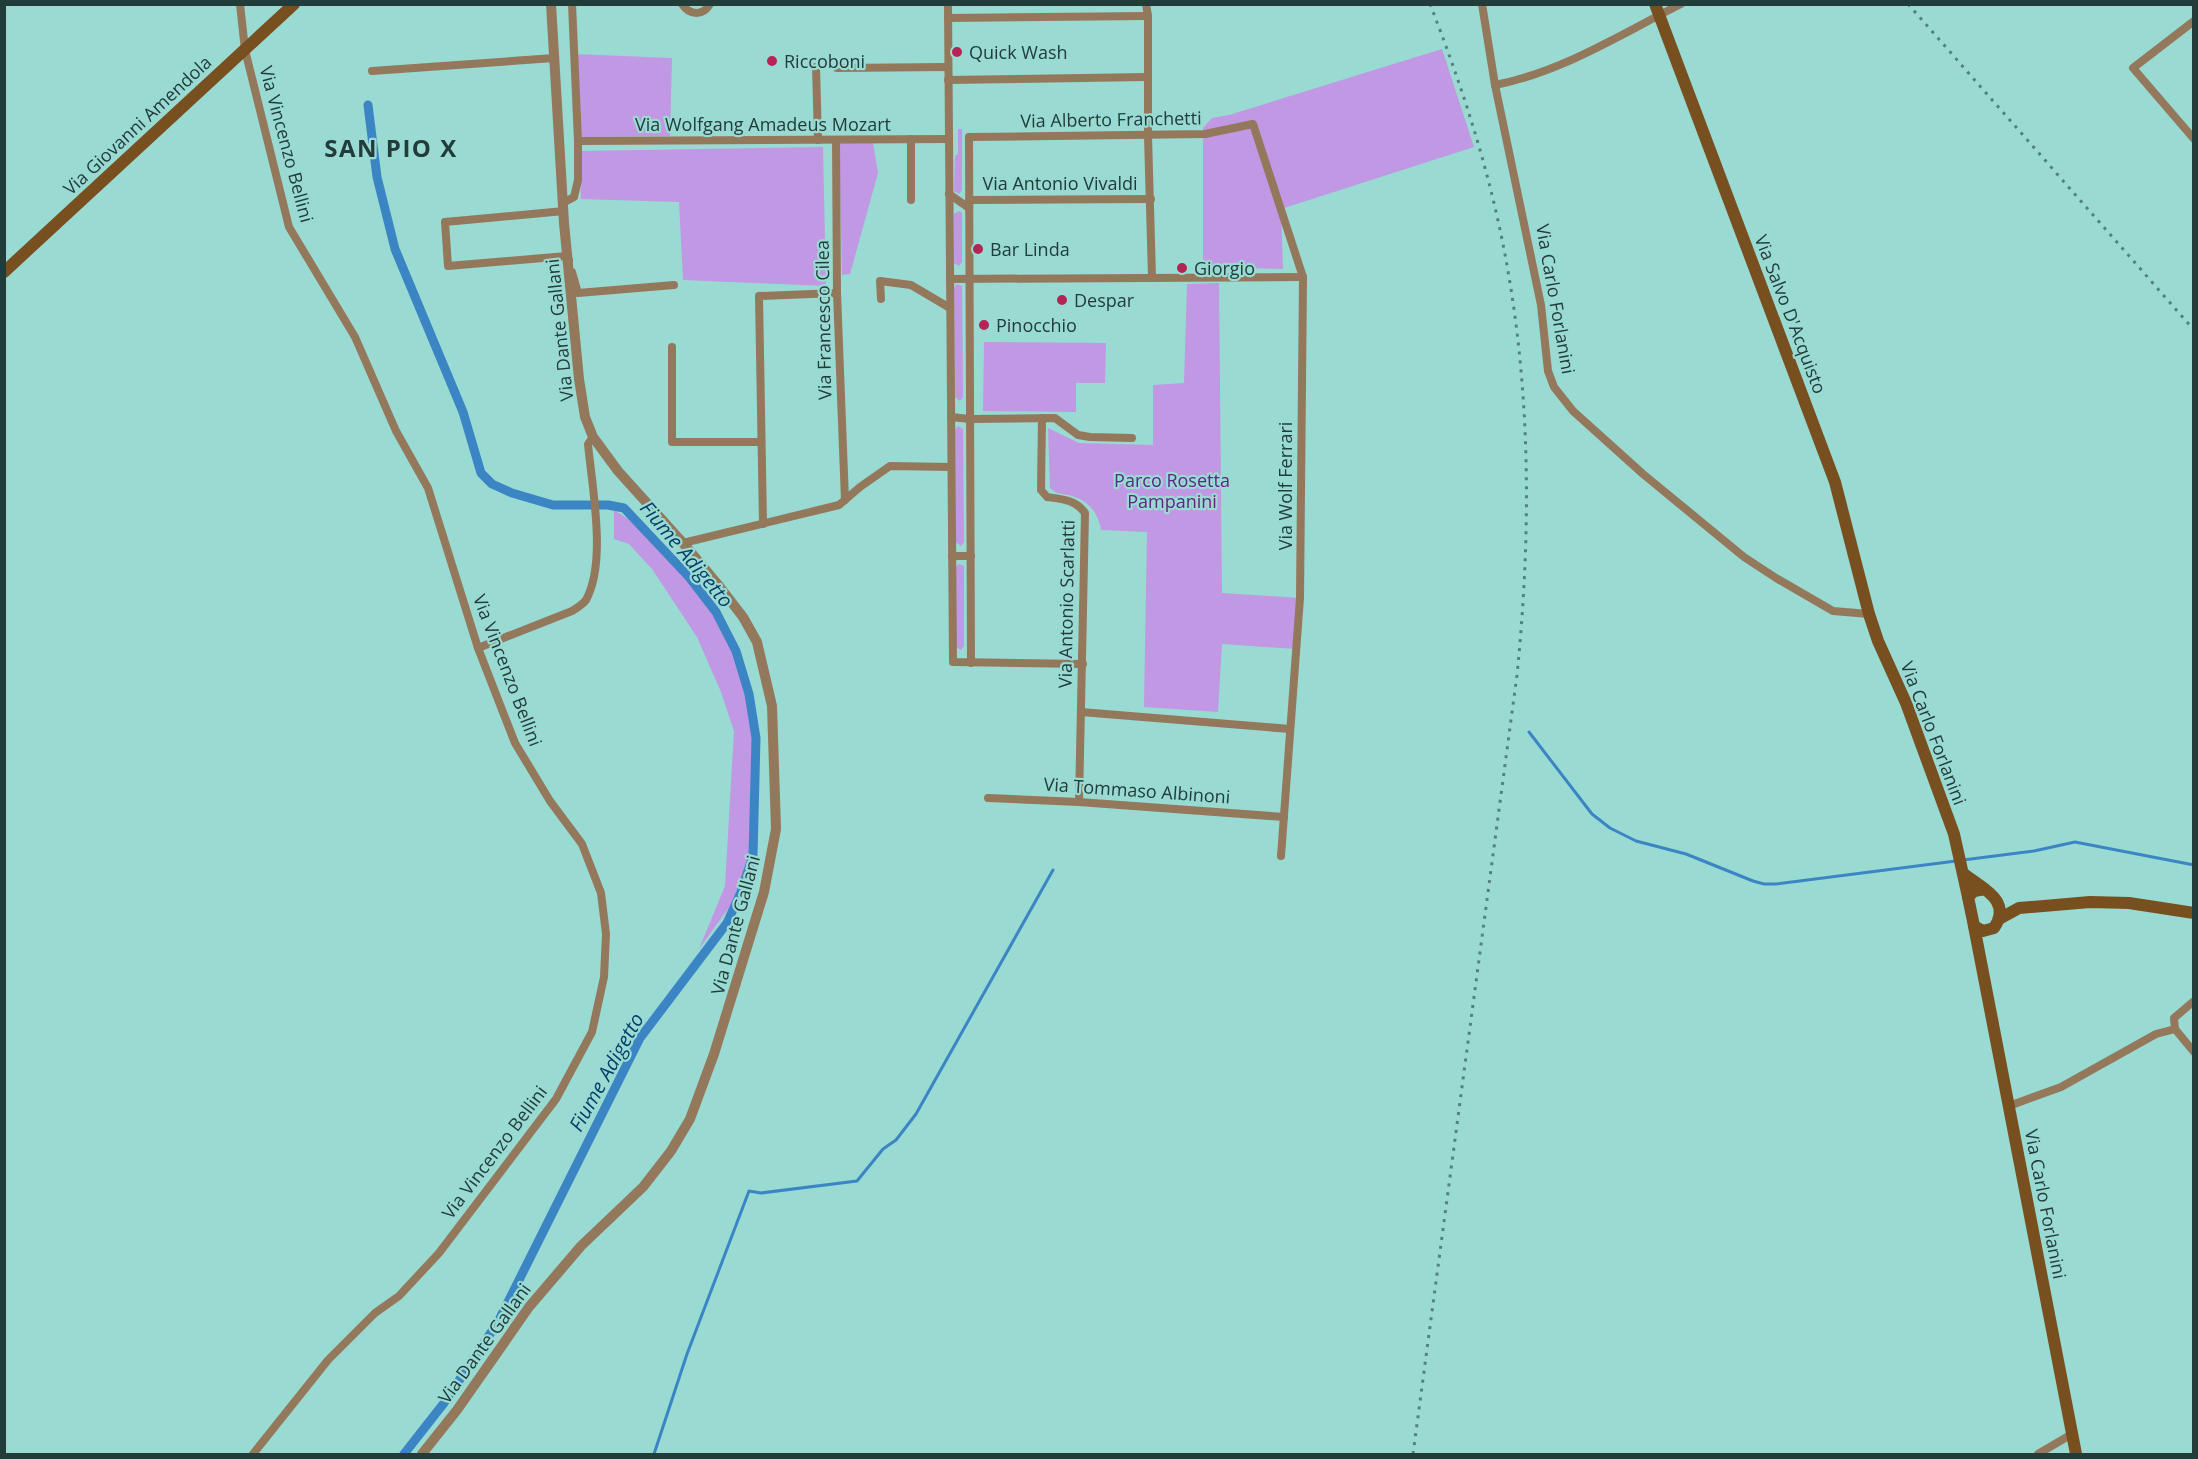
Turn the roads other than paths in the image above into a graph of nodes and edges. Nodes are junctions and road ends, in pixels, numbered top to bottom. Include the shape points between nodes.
1 (240, 4) edge
2 (294, 4) edge
3 (551, 4) edge
4 (572, 4) edge
5 (682, 4) edge
6 (710, 4) edge
7 (948, 4) edge
8 (1146, 4) edge
9 (1482, 4) edge
10 (1681, 4) edge
11 (1656, 10) edge
12 (1148, 16) junction
13 (948, 18) junction
14 (2193, 21) edge
15 (245, 50) junction
16 (554, 58) junction
17 (816, 67) dead end
18 (948, 67) junction
19 (837, 68) dead end
20 (372, 71) dead end
21 (1148, 77) junction
22 (948, 80) junction
23 (1495, 85) junction
24 (1252, 124) joint
25 (1148, 136) junction
26 (910, 139) junction
27 (949, 139) junction
28 (2193, 139) edge
29 (818, 140) junction
30 (836, 140) junction
31 (578, 141) junction
32 (949, 194) junction
33 (1151, 199) junction
34 (911, 200) dead end
35 (969, 204) junction
36 (564, 207) junction
37 (567, 256) junction
38 (4, 272) edge
39 (1152, 277) junction
40 (1303, 277) junction
41 (950, 279) junction
42 (969, 279) junction
43 (674, 285) dead end
44 (837, 293) junction
45 (881, 299) dead end
46 (950, 308) junction
47 (672, 347) dead end
48 (951, 417) junction
49 (1042, 418) junction
50 (970, 419) junction
51 (593, 436) junction
52 (1132, 438) dead end
53 (760, 442) junction
54 (951, 466) junction
55 (845, 500) junction
56 (763, 524) junction
57 (683, 543) junction
58 (952, 556) junction
59 (971, 556) junction
60 (1869, 614) junction
61 (1878, 641) joint
62 (478, 648) junction
63 (971, 663) junction
64 (1083, 664) junction
65 (1081, 712) junction
66 (1290, 729) junction
67 (988, 798) dead end
68 (1079, 802) junction
69 (1284, 817) junction
70 (1281, 856) dead end
71 (1961, 863) junction
72 (1990, 893) junction
73 (1968, 897) junction
74 (2019, 908) junction
75 (2193, 913) edge
76 (1996, 924) junction
77 (1974, 926) junction
78 (1982, 960) junction
79 (2193, 1001) edge
80 (2175, 1029) junction
81 (2193, 1052) edge
82 (2009, 1106) junction
83 (2072, 1434) junction
84 (253, 1455) edge
85 (422, 1455) edge
86 (2038, 1455) edge
87 (2076, 1455) edge

1 - 15 street, Via Vincenzo Bellini
2 - 15 main road, Via Giovanni Amendola
3 - 16 street, Via Dante Gallani
4 - 31 street
5 - 6 street via 696,14
7 - 13 street
8 - 12 street
9 - 23 street, Via Carlo Forlanini
10 - 11 street
11 - 23 street via 1545,72
11 - 60 main road, Via Salvo D'Acquisto via 1835,482
12 - 13 street
12 - 21 street
13 - 18 street
14 - 28 street via 2133,68
15 - 38 main road, Via Giovanni Amendola
15 - 62 street, Via Vincenzo Bellini via 289,227 355,337 396,431 428,488
16 - 20 street
16 - 36 street, Via Dante Gallani
17 - 29 street
18 - 19 street
18 - 22 street
21 - 22 street
21 - 25 street
22 - 27 street
23 - 60 street, Via Carlo Forlanini via 1541,305 1548,371 1560,396 1643,474 1744,557 1833,611
24 - 25 street, Via Alberto Franchetti via 1204,135
24 - 40 street, Via Wolf Ferrari
25 - 33 street
25 - 35 street, Via Alberto Franchetti via 969,137
26 - 27 street, Via Wolfgang Amadeus Mozart
26 - 30 street, Via Wolfgang Amadeus Mozart
26 - 34 street
27 - 32 street
29 - 30 street, Via Wolfgang Amadeus Mozart
29 - 31 street, Via Wolfgang Amadeus Mozart
30 - 44 street, Via Francesco Cilea
31 - 36 street via 578,180 574,197
32 - 35 street
32 - 41 street
33 - 35 street, Via Antonio Vivaldi
33 - 39 street
35 - 42 street
36 - 37 street, Via Dante Gallani
36 - 37 street via 445,222 448,266
37 - 43 street via 578,293
37 - 51 street, Via Dante Gallani via 581,399
39 - 40 street
39 - 42 street
40 - 66 street, Via Wolf Ferrari via 1300,598
41 - 42 street
41 - 46 street
42 - 50 street
44 - 53 street via 759,296
44 - 55 street, Via Francesco Cilea
45 - 46 street via 880,281 911,285
46 - 48 street
47 - 53 street via 672,442
48 - 50 street
48 - 54 street
49 - 50 street
49 - 52 street via 1055,418 1078,435
49 - 64 street, Via Antonio Scarlatti via 1041,490 1047,497 1080,506 1085,513
50 - 59 street
51 - 57 street, Via Dante Gallani via 618,471
51 - 62 street via 588,444 597,557 585,602 572,611
53 - 56 street
54 - 55 street via 890,466
54 - 58 street
55 - 56 street via 839,505
56 - 57 street
57 - 85 street, Via Dante Gallani via 743,617 757,642 766,675 772,706 776,829 764,892 714,1054 690,1119 671,1151 643,1188 581,1246 529,1307
58 - 59 street
58 - 63 street via 953,662
59 - 63 street
60 - 61 main road, Via Salvo D'Acquisto
61 - 71 main road, Via Carlo Forlanini via 1917,730
62 - 84 street, Via Vincenzo Bellini via 514,743 582,844 601,894 606,934 604,977 592,1032 556,1099 439,1253 399,1296 375,1313 328,1360
63 - 64 street
64 - 65 street, Via Antonio Scarlatti
65 - 66 street, Via Antonio Scarlatti
65 - 68 street, Via Antonio Scarlatti
66 - 69 street, Via Wolf Ferrari
67 - 68 street, Via Tommaso Albinoni
68 - 69 street, Via Tommaso Albinoni
69 - 70 street, Via Wolf Ferrari
71 - 72 main road
71 - 73 main road, Via Carlo Forlanini
72 - 73 main road via 1974,891
72 - 74 main road
72 - 76 main road via 1998,907
73 - 77 main road, Via Carlo Forlanini
74 - 75 main road via 2129,903
74 - 76 main road
76 - 77 main road via 1983,931
76 - 78 main road
77 - 78 main road, Via Carlo Forlanini
78 - 82 main road, Via Carlo Forlanini
79 - 80 street via 2174,1018
80 - 81 street
80 - 82 street via 2156,1034 2061,1087
82 - 83 main road, Via Carlo Forlanini
83 - 86 street
83 - 87 main road, Via Carlo Forlanini

